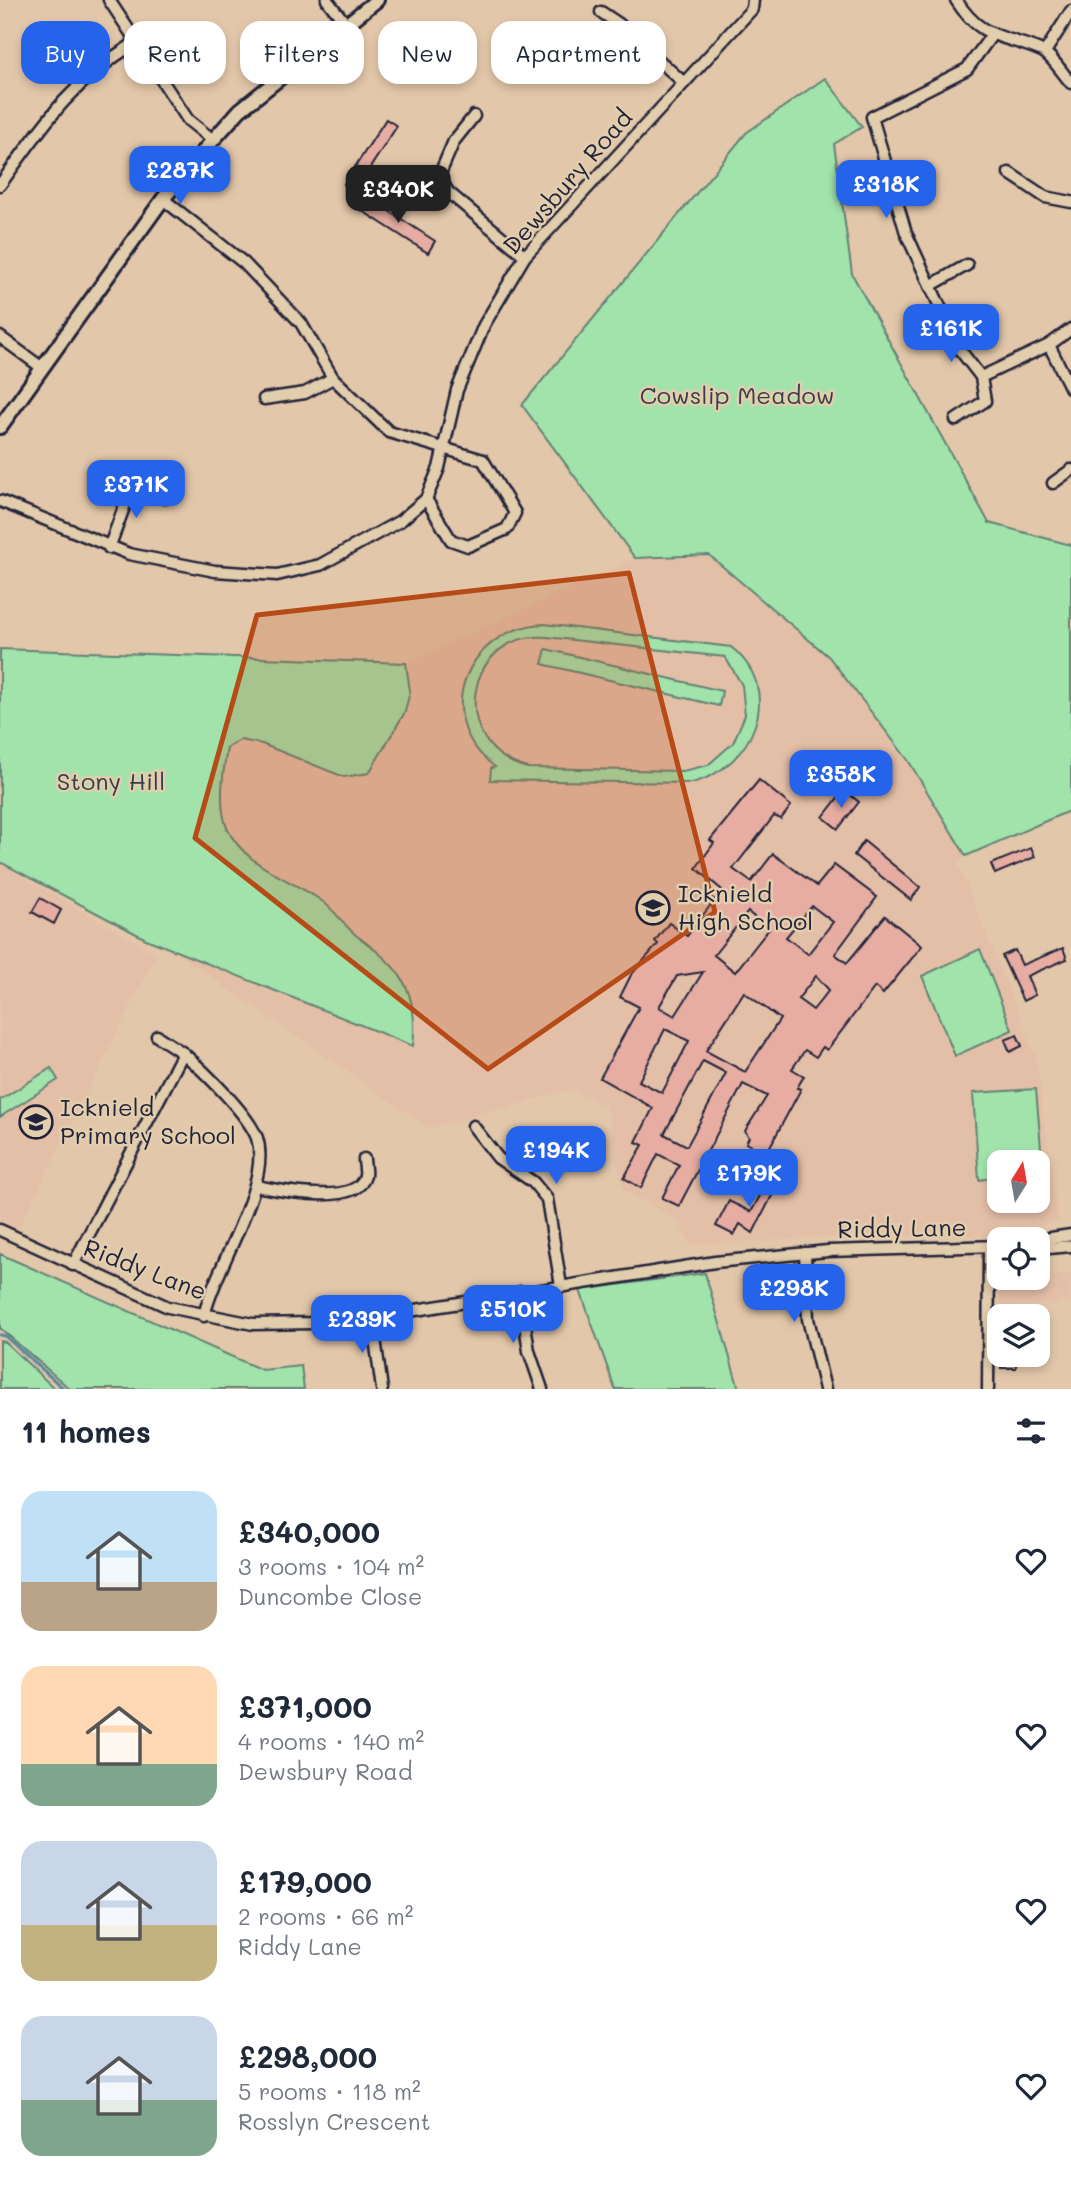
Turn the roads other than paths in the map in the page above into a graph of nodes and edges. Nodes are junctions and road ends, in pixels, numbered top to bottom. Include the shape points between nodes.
1 (109, 0) edge
2 (327, 0) edge
3 (377, 0) edge
4 (753, 0) edge
5 (956, 0) edge
6 (1071, 11) edge
7 (601, 12) dead end
8 (344, 21) edge
9 (350, 21) edge
10 (124, 25) edge
11 (991, 36) junction
12 (124, 50) edge
13 (1045, 52) junction
14 (684, 83) junction
15 (1071, 83) edge
16 (163, 84) edge
17 (272, 84) edge
18 (474, 116) dead end
19 (212, 140) junction
20 (1009, 173) dead end
21 (2, 179) edge
22 (163, 199) junction
23 (1071, 202) edge
24 (525, 256) junction
25 (968, 265) dead end
26 (930, 286) junction
27 (941, 309) dead end
28 (1071, 329) edge
29 (950, 331) dead end
30 (0, 337) edge
31 (1049, 345) junction
32 (41, 367) junction
33 (981, 377) junction
34 (333, 379) junction
35 (1071, 389) edge
36 (264, 399) dead end
37 (956, 420) dead end
38 (0, 427) edge
39 (442, 447) junction
40 (1071, 470) edge
41 (1053, 483) dead end
42 (165, 498) dead end
43 (426, 499) junction
44 (0, 501) edge
45 (109, 548) junction
46 (157, 1035) dead end
47 (183, 1052) junction
48 (473, 1126) dead end
49 (551, 1144) dead end
50 (364, 1159) dead end
51 (516, 1170) junction
52 (256, 1186) junction
53 (0, 1230) edge
54 (1071, 1235) edge
55 (1050, 1238) edge
56 (1071, 1246) edge
57 (987, 1248) edge
58 (1050, 1249) edge
59 (805, 1254) junction
60 (73, 1265) junction
61 (561, 1286) junction
62 (994, 1290) edge
63 (520, 1292) junction
64 (204, 1316) junction
65 (372, 1317) junction
66 (382, 1389) edge
67 (542, 1389) edge
68 (824, 1389) edge
69 (988, 1389) edge

1 - 10 street
2 - 8 street
3 - 9 street
4 - 14 street, Dewsbury Road via 752,9
5 - 11 street via 965,15
6 - 13 street
7 - 14 street
11 - 13 street
11 - 26 street via 967,69 872,117 906,233
12 - 21 street via 73,89
13 - 15 street
14 - 24 street, Dewsbury Road
16 - 19 street via 188,120
17 - 19 street
18 - 24 street via 454,141 439,176 448,192
19 - 22 street
20 - 23 street via 1045,197
22 - 32 street
22 - 34 street via 244,263 301,323
24 - 39 street, Dewsbury Road via 484,325 457,390
25 - 26 street
26 - 27 street
28 - 31 street
29 - 33 street
30 - 32 street
31 - 33 street
31 - 35 street
32 - 38 street
33 - 37 street via 985,401
34 - 36 street via 305,393
34 - 39 street via 389,432
39 - 43 street, Dewsbury Road
39 - 43 street via 483,460 515,513 507,529 468,546 452,540
40 - 41 street
42 - 45 street via 130,491
43 - 45 street, Dewsbury Road via 400,522 320,565 277,575 215,571
44 - 45 street, Dewsbury Road
46 - 47 street
47 - 52 street via 215,1082 256,1135 260,1167
47 - 60 street
48 - 51 street via 498,1158
49 - 51 street
50 - 52 street via 365,1175 351,1190 309,1195
51 - 61 street via 547,1199
52 - 64 street via 210,1290
53 - 60 street, Riddy Lane
54 - 55 street
56 - 58 street
57 - 59 street, Riddy Lane
59 - 61 street, Riddy Lane via 715,1262
59 - 68 street via 808,1320
60 - 64 street, Riddy Lane via 168,1307
61 - 63 street, Riddy Lane
62 - 69 street
63 - 65 street, Riddy Lane
63 - 67 street via 529,1351
64 - 65 street, Riddy Lane via 253,1324
65 - 66 street

